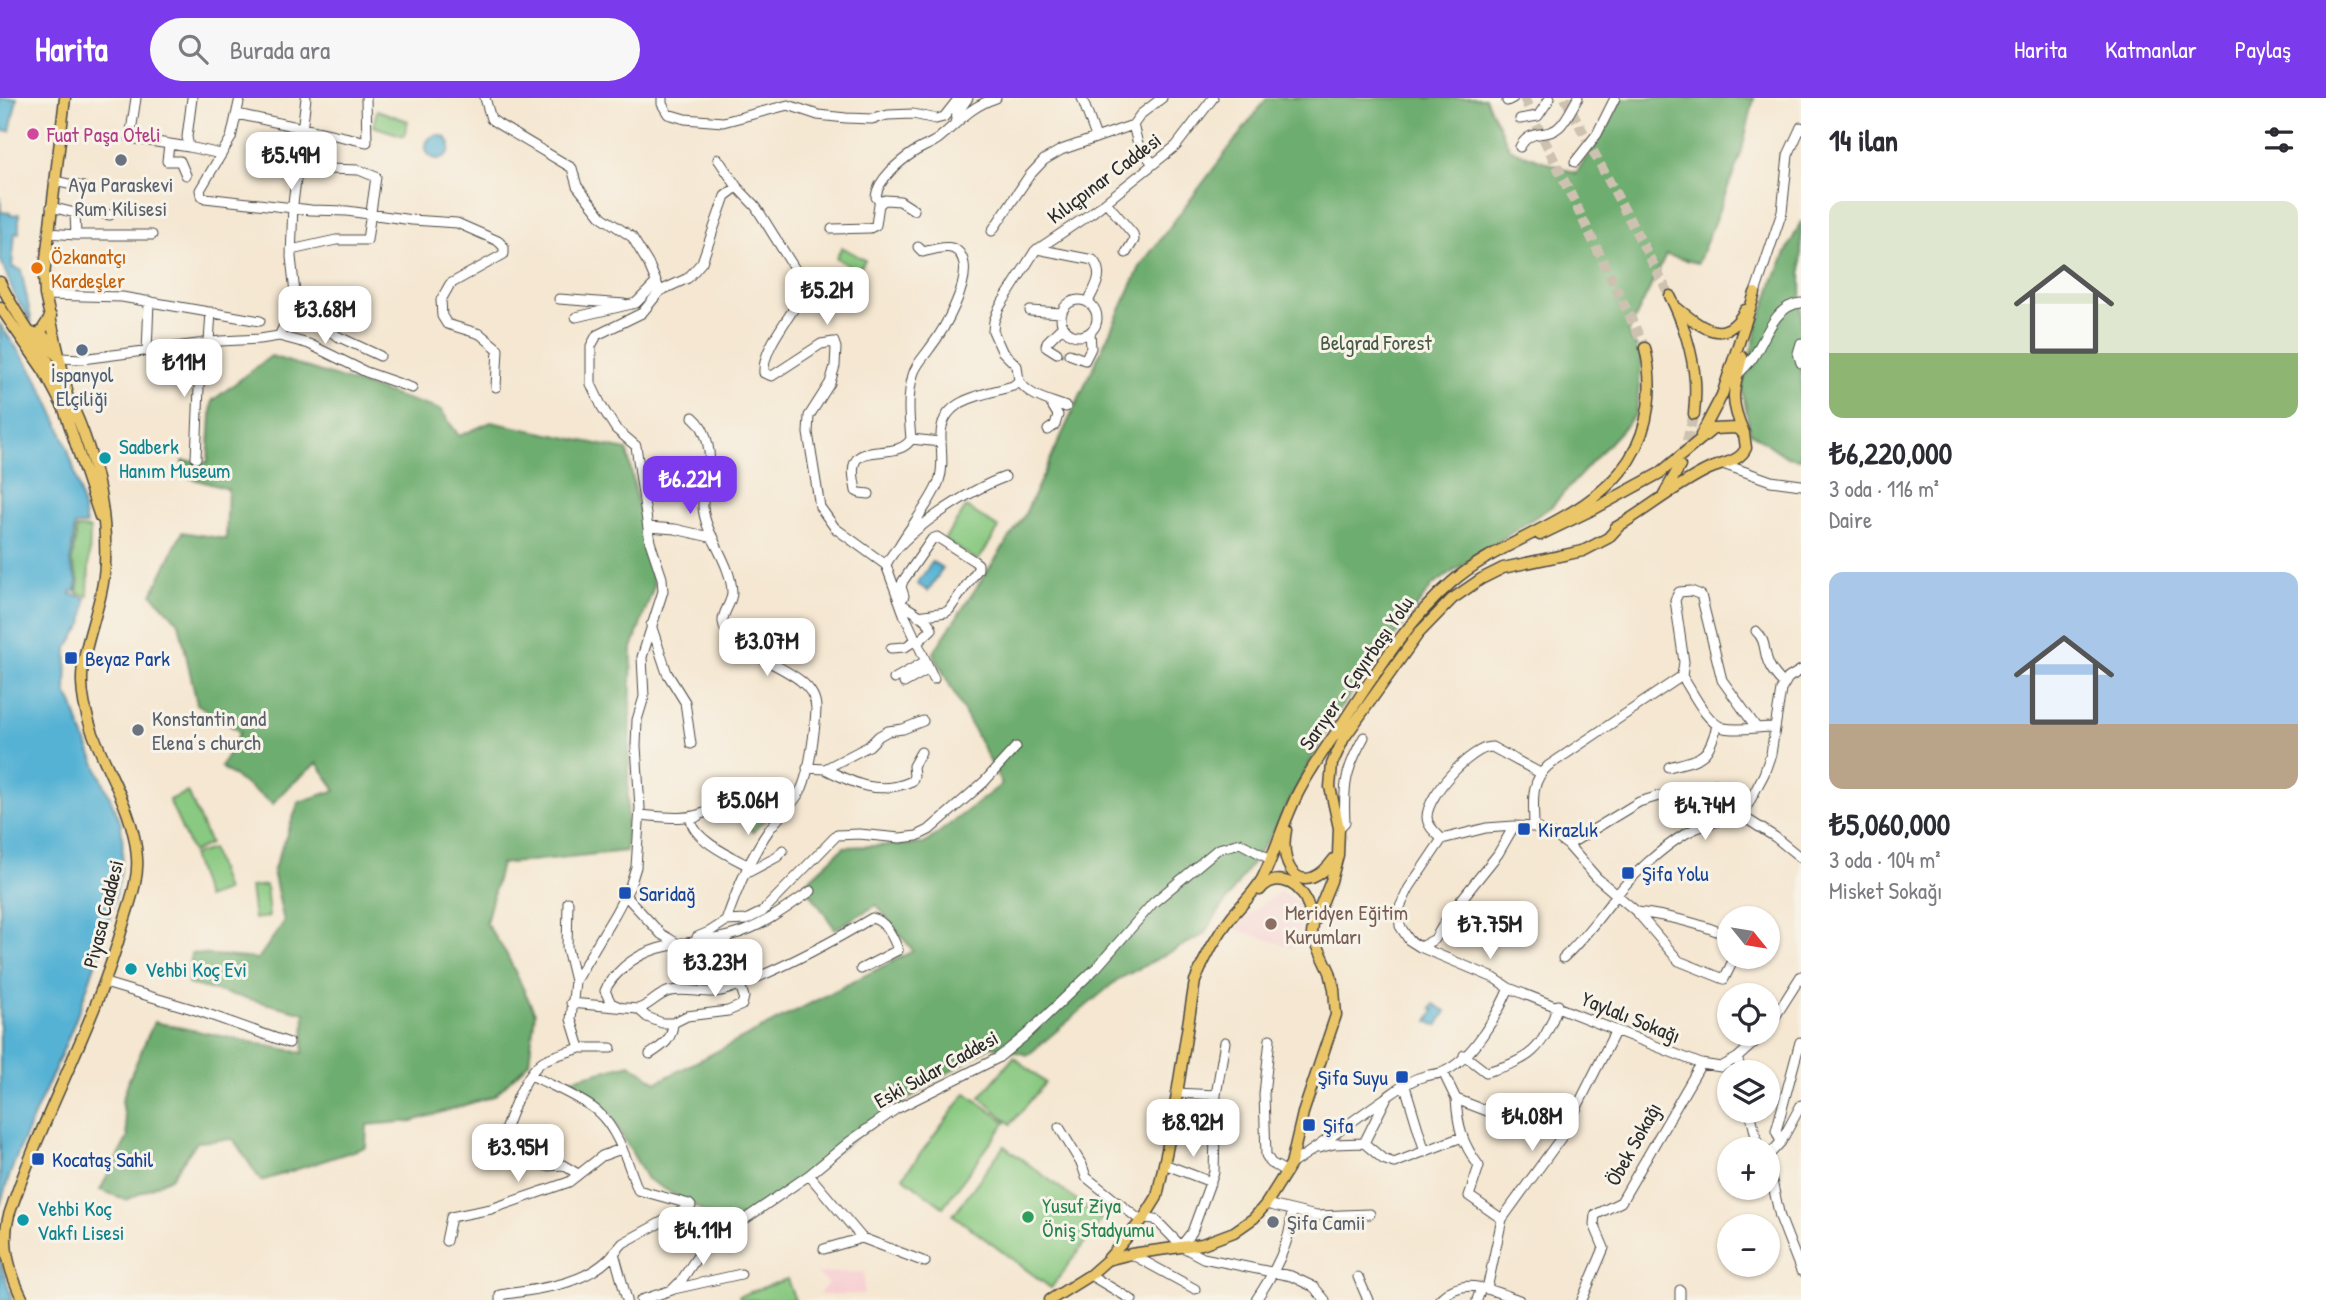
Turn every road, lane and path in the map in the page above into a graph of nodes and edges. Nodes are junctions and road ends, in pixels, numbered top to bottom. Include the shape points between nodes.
1 (65, 98) edge
2 (136, 98) edge
3 (192, 98) edge
4 (240, 98) edge
5 (306, 98) edge
6 (366, 98) edge
7 (485, 98) edge
8 (662, 98) edge
9 (959, 98) edge
10 (968, 98) edge
11 (996, 98) edge
12 (1082, 98) edge
13 (1145, 98) edge
14 (1162, 98) edge
15 (1213, 98) edge
16 (1550, 98) edge
17 (1578, 98) edge
18 (1615, 98) edge
19 (237, 114) junction
20 (1141, 114) junction
21 (1520, 119) dead end
22 (955, 123) junction
23 (1133, 125) junction
24 (302, 127) junction
25 (1801, 127) edge
26 (1096, 136) junction
27 (169, 145) junction
28 (189, 147) junction
29 (1520, 147) dead end
30 (221, 154) junction
31 (718, 159) dead end
32 (1575, 162) dead end
33 (1153, 164) junction
34 (327, 169) dead end
35 (186, 174) dead end
36 (54, 181) junction
37 (83, 187) dead end
38 (737, 187) junction
39 (1105, 202) junction
40 (881, 203) junction
41 (51, 206) junction
42 (293, 207) junction
43 (914, 210) dead end
44 (75, 214) junction
45 (370, 214) junction
46 (110, 215) dead end
47 (832, 229) dead end
48 (992, 231) dead end
49 (48, 233) junction
50 (152, 234) dead end
51 (76, 235) junction
52 (918, 247) dead end
53 (1037, 249) junction
54 (291, 250) junction
55 (1126, 253) dead end
56 (0, 282) edge
57 (658, 287) junction
58 (1755, 293) junction
59 (45, 295) junction
60 (1670, 296) tunnel mouth
61 (294, 299) junction
62 (559, 299) dead end
63 (149, 301) junction
64 (1088, 302) junction
65 (1801, 303) edge
66 (629, 305) junction
67 (0, 307) edge
68 (1676, 308) junction
69 (1030, 311) dead end
70 (211, 312) junction
71 (1062, 313) junction
72 (51, 316) junction
73 (576, 317) dead end
74 (260, 321) dead end
75 (11, 325) junction
76 (1063, 326) junction
77 (1090, 332) junction
78 (35, 334) junction
79 (279, 336) junction
80 (206, 343) junction
81 (1801, 343) edge
82 (1645, 348) tunnel mouth
83 (147, 352) junction
84 (1057, 353) dead end
85 (1069, 354) dead end
86 (380, 356) dead end
87 (61, 358) junction
88 (1800, 360) edge
89 (1737, 375) junction
90 (1019, 381) junction
91 (496, 387) dead end
92 (412, 388) dead end
93 (68, 397) junction
94 (1049, 401) junction
95 (1066, 407) dead end
96 (1694, 414) tunnel mouth
97 (693, 417) dead end
98 (1048, 430) dead end
99 (1744, 434) junction
100 (911, 439) junction
101 (941, 442) junction
102 (1690, 448) junction
103 (196, 458) dead end
104 (1723, 464) junction
105 (1680, 466) tunnel mouth
106 (1005, 477) dead end
107 (1801, 485) edge
108 (869, 494) dead end
109 (1663, 496) junction
110 (103, 526) junction
111 (648, 527) junction
112 (714, 538) junction
113 (1516, 542) junction
114 (899, 546) junction
115 (886, 565) junction
116 (900, 603) junction
117 (918, 616) junction
118 (651, 624) junction
119 (1756, 631) dead end
120 (917, 642) junction
121 (891, 648) dead end
122 (928, 665) junction
123 (1801, 670) edge
124 (1682, 676) junction
125 (894, 679) dead end
126 (934, 679) dead end
127 (904, 683) dead end
128 (1784, 684) junction
129 (923, 721) dead end
130 (1717, 725) junction
131 (1756, 727) junction
132 (1775, 727) junction
133 (1364, 737) dead end
134 (691, 744) dead end
135 (1016, 747) dead end
136 (921, 752) dead end
137 (1669, 767) dead end
138 (807, 768) junction
139 (825, 769) junction
140 (1540, 773) junction
141 (1715, 784) dead end
142 (712, 793) dead end
143 (640, 815) junction
144 (698, 816) junction
145 (1742, 817) junction
146 (1286, 821) junction
147 (1514, 826) junction
148 (1534, 827) junction
149 (1339, 828) junction
150 (1442, 839) junction
151 (1567, 845) junction
152 (783, 850) dead end
153 (1338, 855) junction
154 (1801, 858) edge
155 (1270, 859) junction
156 (747, 870) junction
157 (811, 891) dead end
158 (1617, 894) junction
159 (625, 895) junction
160 (568, 902) dead end
161 (1245, 902) junction
162 (1637, 912) junction
163 (726, 921) junction
164 (1313, 925) junction
165 (1717, 931) edge
166 (725, 937) junction
167 (678, 944) junction
168 (1420, 947) junction
169 (1563, 958) dead end
170 (861, 969) dead end
171 (1728, 970) edge
172 (1801, 976) edge
173 (575, 981) junction
174 (105, 983) junction
175 (741, 984) junction
176 (1509, 988) junction
177 (571, 1003) junction
178 (1558, 1005) junction
179 (620, 1007) junction
180 (638, 1009) junction
181 (1780, 1009) edge
182 (673, 1023) junction
183 (1616, 1030) junction
184 (1270, 1039) dead end
185 (1225, 1042) dead end
186 (1800, 1042) edge
187 (289, 1043) dead end
188 (1750, 1046) edge
189 (580, 1048) junction
190 (611, 1048) dead end
191 (650, 1054) dead end
192 (1464, 1055) junction
193 (1737, 1058) joint
194 (1701, 1064) junction
195 (1443, 1072) junction
196 (531, 1075) junction
197 (1405, 1086) junction
198 (1176, 1093) junction
199 (1216, 1095) junction
200 (1387, 1097) junction
201 (1456, 1100) junction
202 (1801, 1105) edge
203 (1521, 1124) dead end
204 (1059, 1127) dead end
205 (1462, 1137) junction
206 (1781, 1142) joint
207 (1364, 1143) junction
208 (621, 1149) junction
209 (1314, 1150) junction
210 (1425, 1152) junction
211 (1164, 1164) junction
212 (1289, 1168) junction
213 (578, 1174) junction
214 (808, 1175) junction
215 (1211, 1182) junction
216 (1776, 1200) edge
217 (1266, 1204) junction
218 (1291, 1210) junction
219 (1370, 1214) dead end
220 (1143, 1219) junction
221 (1502, 1219) junction
222 (1129, 1235) junction
223 (862, 1238) junction
224 (446, 1241) dead end
225 (1202, 1244) junction
226 (1181, 1246) junction
227 (824, 1249) dead end
228 (614, 1253) junction
229 (1131, 1254) junction
230 (1203, 1258) junction
231 (1107, 1260) junction
232 (925, 1262) dead end
233 (1801, 1271) edge
234 (1274, 1272) junction
235 (741, 1274) dead end
236 (1090, 1275) junction
237 (1357, 1277) dead end
238 (1195, 1289) dead end
239 (1484, 1289) junction
240 (672, 1290) junction
241 (1054, 1299) edge
242 (23, 1300) edge
243 (500, 1300) edge
244 (627, 1300) edge
245 (641, 1300) edge
246 (1132, 1300) edge
247 (1256, 1300) edge
248 (1325, 1300) edge
249 (1368, 1300) edge
250 (1439, 1300) edge
251 (1477, 1300) edge
252 (1519, 1300) edge
253 (1582, 1300) edge

1 - 36 main road
2 - 27 street via 130,138
3 - 28 street
4 - 19 street
5 - 24 street
6 - 24 street via 367,142
7 - 57 street via 491,119 572,168 578,186 602,217 632,237
8 - 9 street via 668,114 723,122 788,105 837,117 914,114 936,119 944,117
10 - 22 street
11 - 22 street via 979,104
12 - 26 street
13 - 20 street
14 - 20 street
15 - 33 street, Kılıçpınar Caddesi via 1176,146
16 - 21 street via 1538,116
17 - 29 street via 1559,127 1533,134
18 - 32 street via 1597,134
19 - 24 street
19 - 30 street
20 - 23 street
22 - 40 street via 886,177 876,193
23 - 26 street
23 - 33 street via 1138,144
24 - 42 street
25 - 58 street via 1788,155 1783,206
26 - 48 street via 1044,160
27 - 28 street
27 - 35 street via 167,161 180,161
28 - 30 street
30 - 42 street via 201,195
31 - 38 street
33 - 39 street, Kılıçpınar Caddesi
34 - 45 street via 359,170 376,177
36 - 37 street
36 - 41 main road
38 - 57 street via 724,196 702,262 688,278
38 - 115 street via 756,207 806,287 774,341 764,373 772,376 821,344 834,342 830,383 809,416 820,507 835,528
39 - 53 street, Kılıçpınar Caddesi
39 - 55 street via 1133,234 1135,240
40 - 43 street via 892,199
40 - 47 street via 876,225
41 - 44 street
41 - 49 main road
42 - 45 street
42 - 54 street
44 - 46 street
44 - 51 street
45 - 54 street via 367,240 336,240
45 - 91 street via 457,223 504,247 504,254 450,284 441,300 447,324 480,334 498,349
49 - 51 street
49 - 59 main road
50 - 51 street
52 - 100 street via 923,252 952,247 965,263 964,279 947,321 913,373
53 - 64 street via 1096,263 1099,278
53 - 90 street via 994,321 993,331 1002,351 1017,366
54 - 61 street
56 - 78 main road via 14,310
57 - 66 street
57 - 111 street via 642,313 597,335 590,363 591,384 602,407 616,429 636,446
58 - 68 main road via 1739,321 1721,331 1703,328
58 - 89 main road
58 - 102 main road via 1722,395
59 - 63 street
59 - 72 main road
60 - 68 main road
61 - 79 street
61 - 86 street via 337,336
62 - 66 street
63 - 70 street
63 - 83 street
64 - 71 street via 1074,300
64 - 77 street via 1097,313
65 - 89 street via 1777,315 1752,360
66 - 73 street
67 - 75 main road, Piyasa Caddesi
68 - 96 main road via 1690,352
69 - 71 street
70 - 74 street
70 - 80 street
71 - 76 street
72 - 78 main road
72 - 87 main road
75 - 78 main road via 24,334
75 - 110 main road, Piyasa Caddesi via 64,409
76 - 77 street via 1077,336
76 - 84 street via 1046,346
77 - 85 street via 1091,348 1085,360
78 - 87 main road via 47,340
78 - 93 main road
79 - 80 street
79 - 92 street
80 - 83 street
80 - 103 street via 200,364
81 - 88 street
82 - 113 main road, Sarıyer - Çayırbaşı Yolu via 1649,404 1629,460 1590,500
83 - 87 street
87 - 93 main road
89 - 99 main road via 1732,396
90 - 94 street via 1025,390
90 - 101 street via 948,412 942,422
93 - 110 main road, Piyasa Caddesi via 99,484
94 - 95 street
94 - 98 street via 1058,415
97 - 112 street via 703,426 707,440 709,475 703,507
99 - 102 main road via 1735,428 1713,429
99 - 104 main road via 1744,454
100 - 101 street
100 - 108 street via 898,450 857,458 853,471 856,491
101 - 114 street via 940,479
102 - 113 main road via 1636,487 1543,534
104 - 107 street via 1771,481
104 - 109 main road
105 - 109 main road
106 - 114 street via 951,505
109 - 149 main road via 1567,555 1503,568 1452,599 1418,634 1353,723 1332,764 1330,787
110 - 174 main road, Piyasa Caddesi via 106,565 84,666 83,700 129,819 138,862
111 - 112 street
111 - 118 street via 663,590
112 - 138 street via 731,585 723,623 733,639 792,675 814,697
113 - 146 main road, Sarıyer - Çayırbaşı Yolu via 1477,562 1415,618 1312,768
114 - 115 street
115 - 116 street
116 - 117 street
116 - 117 street via 903,581 932,538 941,538 978,564 950,610
116 - 120 street
117 - 120 street via 932,629
118 - 134 street via 667,673 685,702
118 - 143 street via 642,657 644,697 637,720
119 - 128 street via 1766,646 1768,663
120 - 121 street
120 - 122 street
122 - 125 street
122 - 126 street
122 - 127 street
123 - 128 street
124 - 130 street
124 - 131 street via 1675,600 1679,592 1691,591 1701,595 1722,680
124 - 140 street
128 - 132 street
129 - 139 street via 888,731
130 - 131 street
130 - 137 street via 1710,751 1697,760
131 - 132 street
132 - 145 street via 1764,774
133 - 149 street via 1343,790 1345,822
135 - 163 street via 929,830 900,838 837,835 762,912 746,920
136 - 139 street via 912,781 897,788 862,786
138 - 139 street
138 - 156 street via 801,789 770,829
140 - 148 street via 1534,788
140 - 150 street via 1492,747 1483,748 1455,769 1433,797 1428,824
141 - 151 street via 1689,801 1659,796 1639,802
142 - 144 street via 709,811
143 - 144 street
143 - 159 street via 636,867
144 - 156 street via 691,820 692,826
145 - 154 street
145 - 158 street via 1685,834
146 - 153 main road via 1284,857 1296,876 1307,879 1320,874
146 - 155 main road, Sarıyer - Çayırbaşı Yolu
147 - 148 street
147 - 150 street
147 - 168 street via 1435,939
148 - 151 street
149 - 153 main road
150 - 168 street via 1399,909 1400,926
151 - 158 street
152 - 156 street
153 - 164 main road
155 - 161 main road, Sarıyer - Çayırbaşı Yolu
155 - 214 street, Eski Sular Caddesi via 1240,843 1218,849 1153,903 1097,967 998,1058 896,1109
156 - 163 street
157 - 166 street via 765,923
158 - 162 street
158 - 169 street
159 - 167 street via 661,934
159 - 173 street
160 - 173 street via 567,948
161 - 164 main road via 1270,880 1281,879 1303,894
161 - 198 main road via 1202,963 1195,981
162 - 165 street
162 - 171 street via 1679,961 1724,979
163 - 167 street
164 - 212 main road via 1313,940 1334,989 1336,1015
166 - 167 street
166 - 175 street
167 - 179 street via 650,949 614,976 605,991 611,1003
168 - 176 street, Yaylalı Sokağı
170 - 175 street via 898,950 877,918
172 - 181 street
173 - 177 street
174 - 187 street
174 - 242 main road, Piyasa Caddesi via 6,1223 6,1245
175 - 180 street via 715,992 671,991
175 - 182 street via 742,1005
176 - 178 street, Yaylalı Sokağı
176 - 192 street via 1494,1019
177 - 179 street
177 - 189 street
178 - 183 street, Yaylalı Sokağı
178 - 192 street via 1541,1044 1528,1057 1486,1072
179 - 180 street
180 - 182 street via 662,1023
182 - 191 street via 668,1042
183 - 194 street, Yaylalı Sokağı
183 - 221 street via 1563,1135
184 - 212 street via 1264,1094 1266,1155 1271,1163
185 - 199 street
186 - 206 street via 1776,1131
188 - 193 street
189 - 190 street
189 - 196 street via 543,1062
192 - 195 street
193 - 194 street via 1721,1067
194 - 253 street, Öbek Sokağı via 1621,1202 1595,1215 1604,1248
195 - 197 street via 1419,1077
195 - 201 street
196 - 208 street via 597,1111
196 - 213 street via 513,1109 498,1155 546,1166 563,1165
197 - 200 street
197 - 210 street
198 - 199 street
198 - 211 main road
199 - 215 street
200 - 207 street
200 - 209 street
201 - 203 street
201 - 205 street
202 - 206 street
204 - 220 street via 1086,1177
205 - 210 street
205 - 221 street via 1479,1166 1469,1196
207 - 209 street
207 - 210 street via 1394,1163
208 - 213 street via 610,1151
208 - 228 street via 638,1190 691,1206 623,1243
209 - 212 street
211 - 215 street
211 - 220 main road via 1157,1197
212 - 217 main road
213 - 224 street via 569,1182 514,1201 451,1217
214 - 223 street
214 - 240 street, Eski Sular Caddesi via 703,1248
215 - 226 street via 1192,1232
216 - 233 street
217 - 218 street
217 - 225 main road via 1234,1232
218 - 219 street via 1316,1216
218 - 234 street via 1292,1221
220 - 222 main road
220 - 226 street via 1156,1219
221 - 239 street
222 - 229 main road via 1125,1241
222 - 231 main road
223 - 227 street
223 - 232 street
225 - 226 main road
225 - 230 street
226 - 229 main road
226 - 230 street
228 - 243 street via 596,1271 500,1295
228 - 244 street
229 - 231 main road
229 - 238 street
230 - 234 street
231 - 236 main road
234 - 247 street
234 - 248 street via 1302,1280
235 - 240 street
236 - 241 main road
236 - 246 street
237 - 249 street
239 - 250 street via 1464,1286
239 - 251 street
239 - 252 street
240 - 245 street

